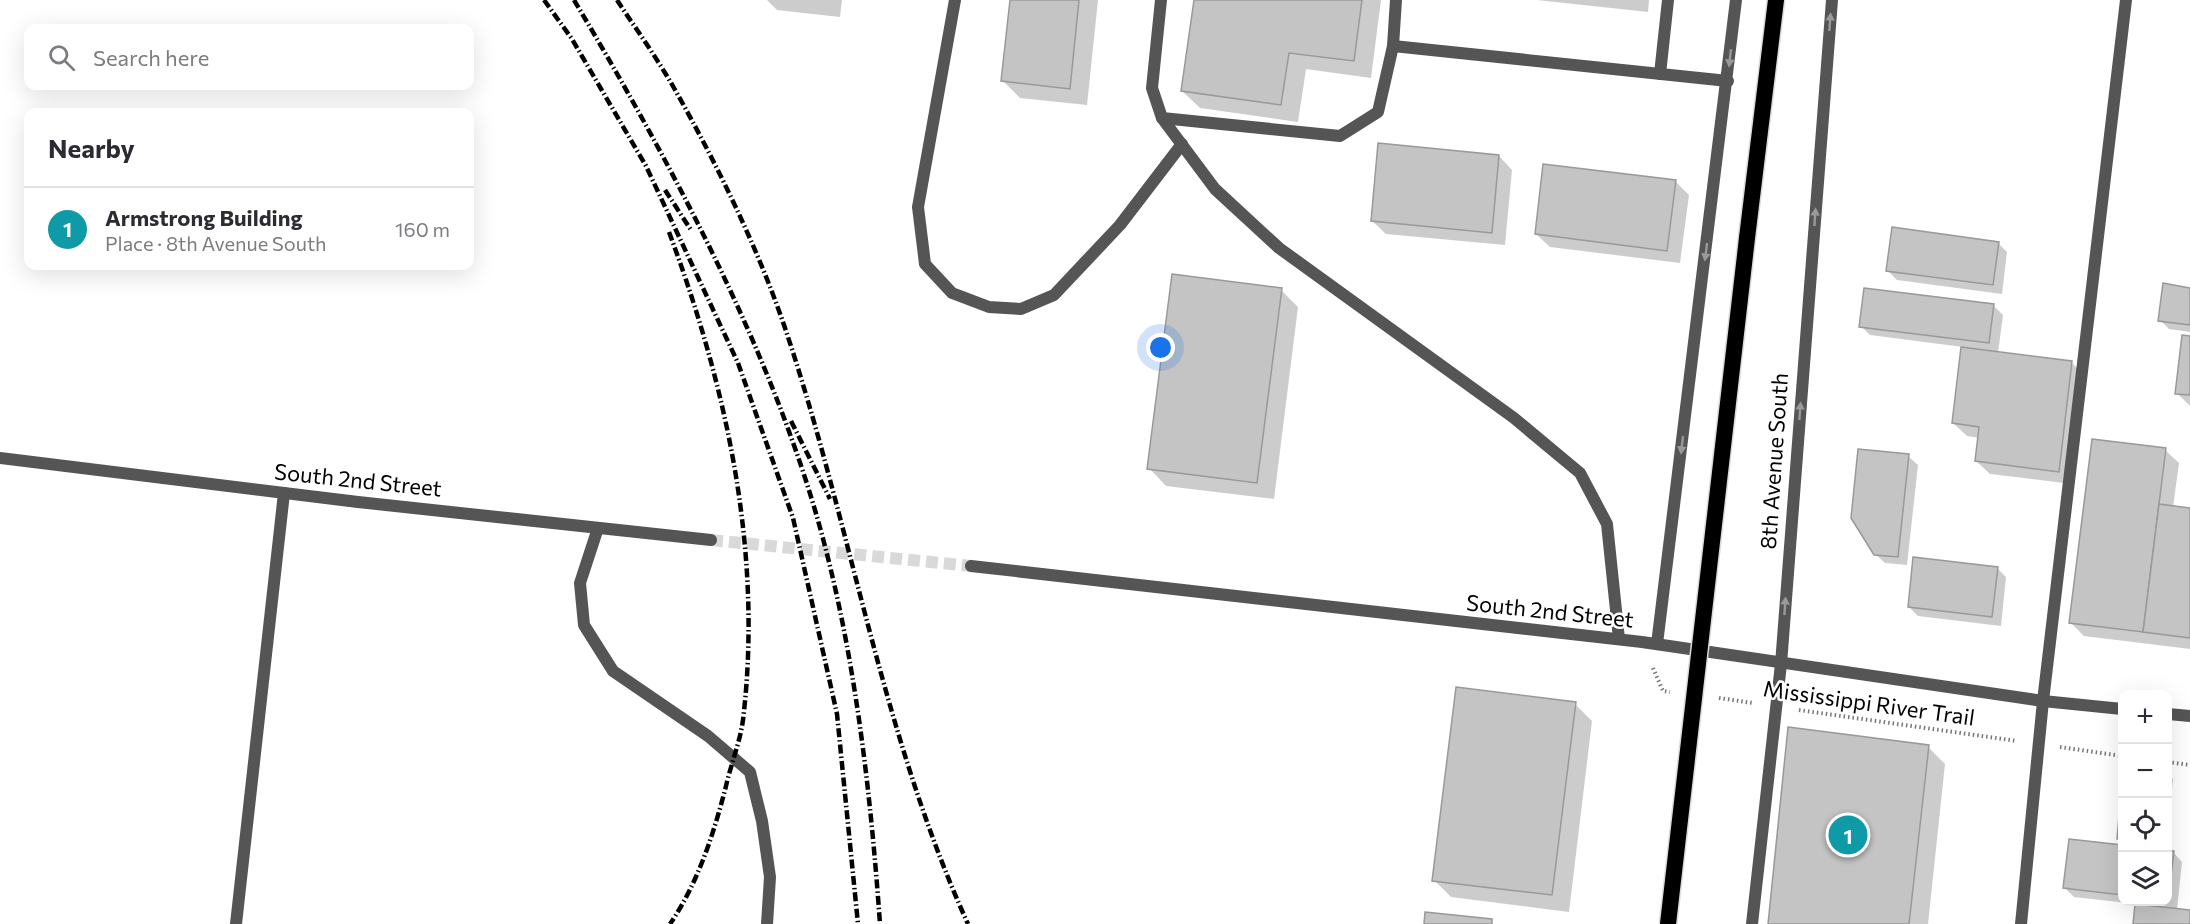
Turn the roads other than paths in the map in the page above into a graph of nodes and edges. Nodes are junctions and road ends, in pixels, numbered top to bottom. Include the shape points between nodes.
1 (955, 0) edge
2 (1161, 0) edge
3 (1396, 0) edge
4 (1668, 0) edge
5 (1736, 0) edge
6 (1776, 0) edge
7 (1832, 0) edge
8 (2126, 0) edge
9 (1393, 46) junction
10 (1660, 74) junction
11 (1728, 81) junction
12 (1162, 118) junction
13 (1182, 144) junction
14 (0, 458) edge
15 (284, 493) junction
16 (598, 528) junction
17 (711, 540) tunnel mouth
18 (971, 566) tunnel mouth
19 (1619, 639) junction
20 (1658, 644) junction
21 (1781, 664) junction
22 (2043, 701) junction
23 (2118, 710) edge
24 (2172, 714) edge
25 (2190, 716) edge
26 (236, 924) edge
27 (767, 924) edge
28 (1668, 924) edge
29 (1752, 924) edge
30 (2021, 924) edge

1 - 13 street via 918,207 925,264 952,293 989,307 1021,309 1054,295 1120,225
2 - 12 street via 1152,88
3 - 9 street
4 - 10 street
5 -> 11 street
6 - 28 highway, bridge
21 -> 7 street, 8th Avenue South
8 - 22 street
9 - 10 street
9 - 12 street via 1378,112 1340,136
10 - 11 street
11 -> 20 street
12 - 13 street
13 - 19 street via 1215,189 1279,248 1514,418 1580,473 1607,524
14 - 15 street, South 2nd Street
15 - 16 street, South 2nd Street
15 - 26 street
16 - 17 street, South 2nd Street
16 - 27 street via 580,583 584,625 613,670 708,736 750,772 770,877
18 - 19 street, South 2nd Street
19 - 20 street, South 2nd Street
20 - 21 street, South 2nd Street
21 - 22 street, South 2nd Street
21 - 29 street, 8th Avenue South
22 - 23 street, South 2nd Street
22 - 30 street
24 - 25 street

